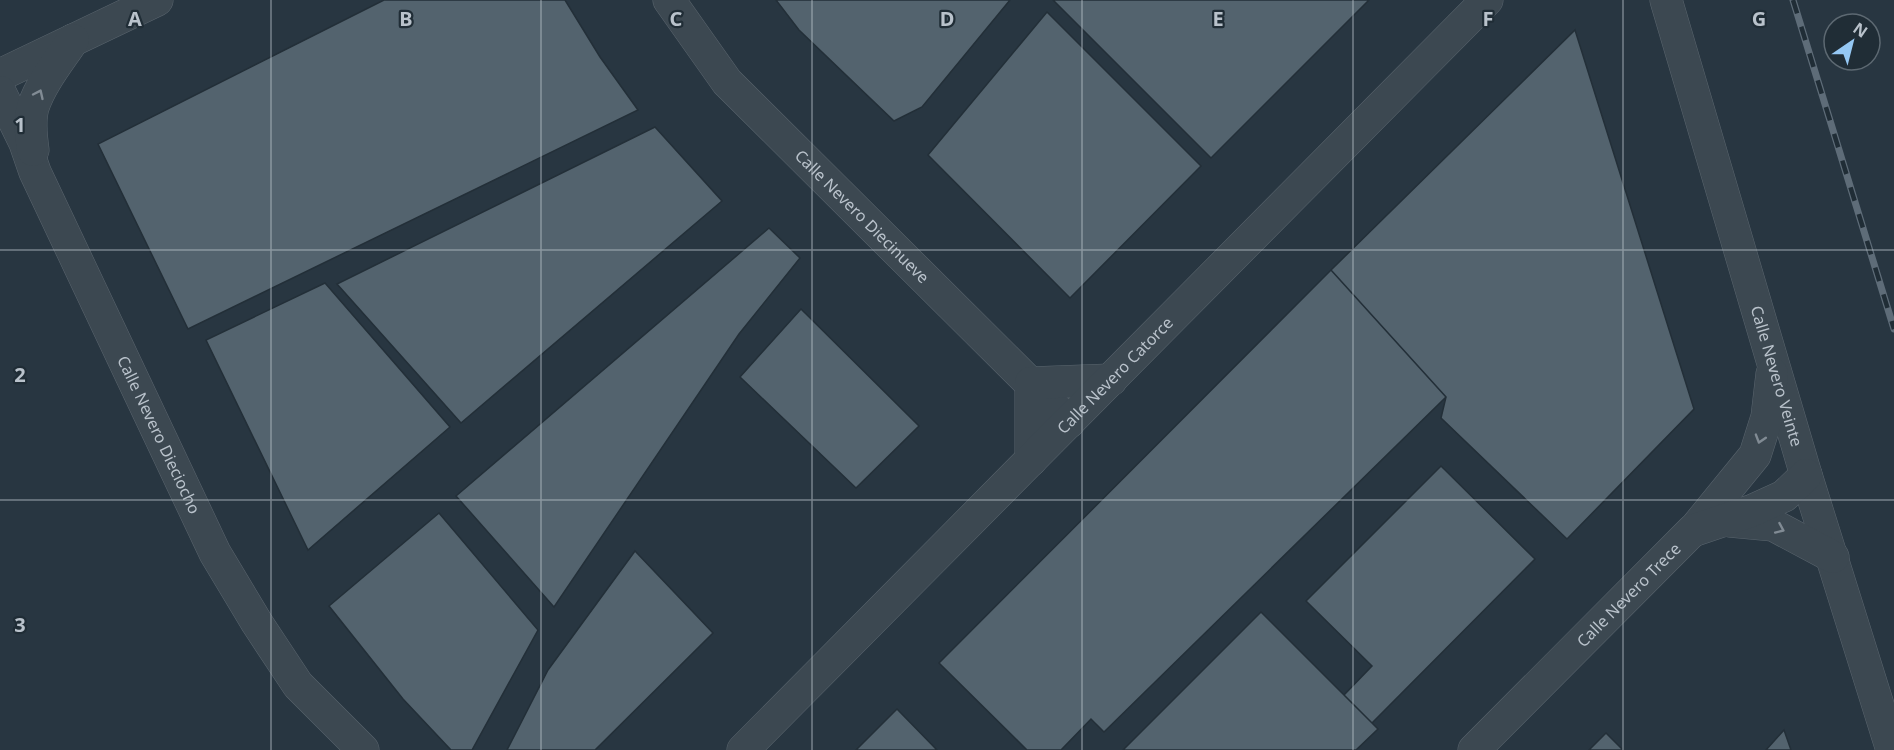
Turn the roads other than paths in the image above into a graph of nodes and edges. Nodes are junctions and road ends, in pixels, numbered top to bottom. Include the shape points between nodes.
1 (157, 0) edge
2 (669, 0) edge
3 (1487, 0) edge
4 (1663, 3) edge
5 (73, 40) junction
6 (0, 75) edge
7 (0, 92) edge
8 (0, 117) edge
9 (0, 138) edge
10 (34, 169) junction
11 (1774, 361) junction
12 (1111, 380) junction
13 (1031, 383) junction
14 (1069, 422) junction
15 (1031, 460) junction
16 (1806, 474) junction
17 (1724, 507) junction
18 (1833, 557) junction
19 (363, 750) edge
20 (743, 750) edge
21 (1474, 750) edge
22 (1892, 750) edge

1 - 5 street
2 - 13 street, Calle Nevero Diecinueve via 727,82
3 - 12 street, Calle Nevero Catorce
4 - 11 street, Calle Nevero Veinte
5 - 6 street
10 -> 5 street via 30,128 33,108
7 - 10 street, Calle Nevero Dieciocho
8 - 10 street
9 - 10 street
10 - 19 street, Calle Nevero Dieciocho via 215,553 298,685
11 - 16 street, Calle Nevero Veinte
11 -> 17 street, Calle Nevero Trece via 1767,417 1755,455
12 - 13 street
12 - 14 street, Calle Nevero Catorce
13 - 14 street, Calle Nevero Diecinueve
13 - 15 street
14 - 15 street, Calle Nevero Catorce
15 - 20 street, Calle Nevero Catorce
16 - 17 street via 1781,477
16 - 18 street, Calle Nevero Veinte
17 -> 18 street via 1773,525
17 - 21 street, Calle Nevero Trece via 1692,531
18 - 22 street, Calle Nevero Veinte

